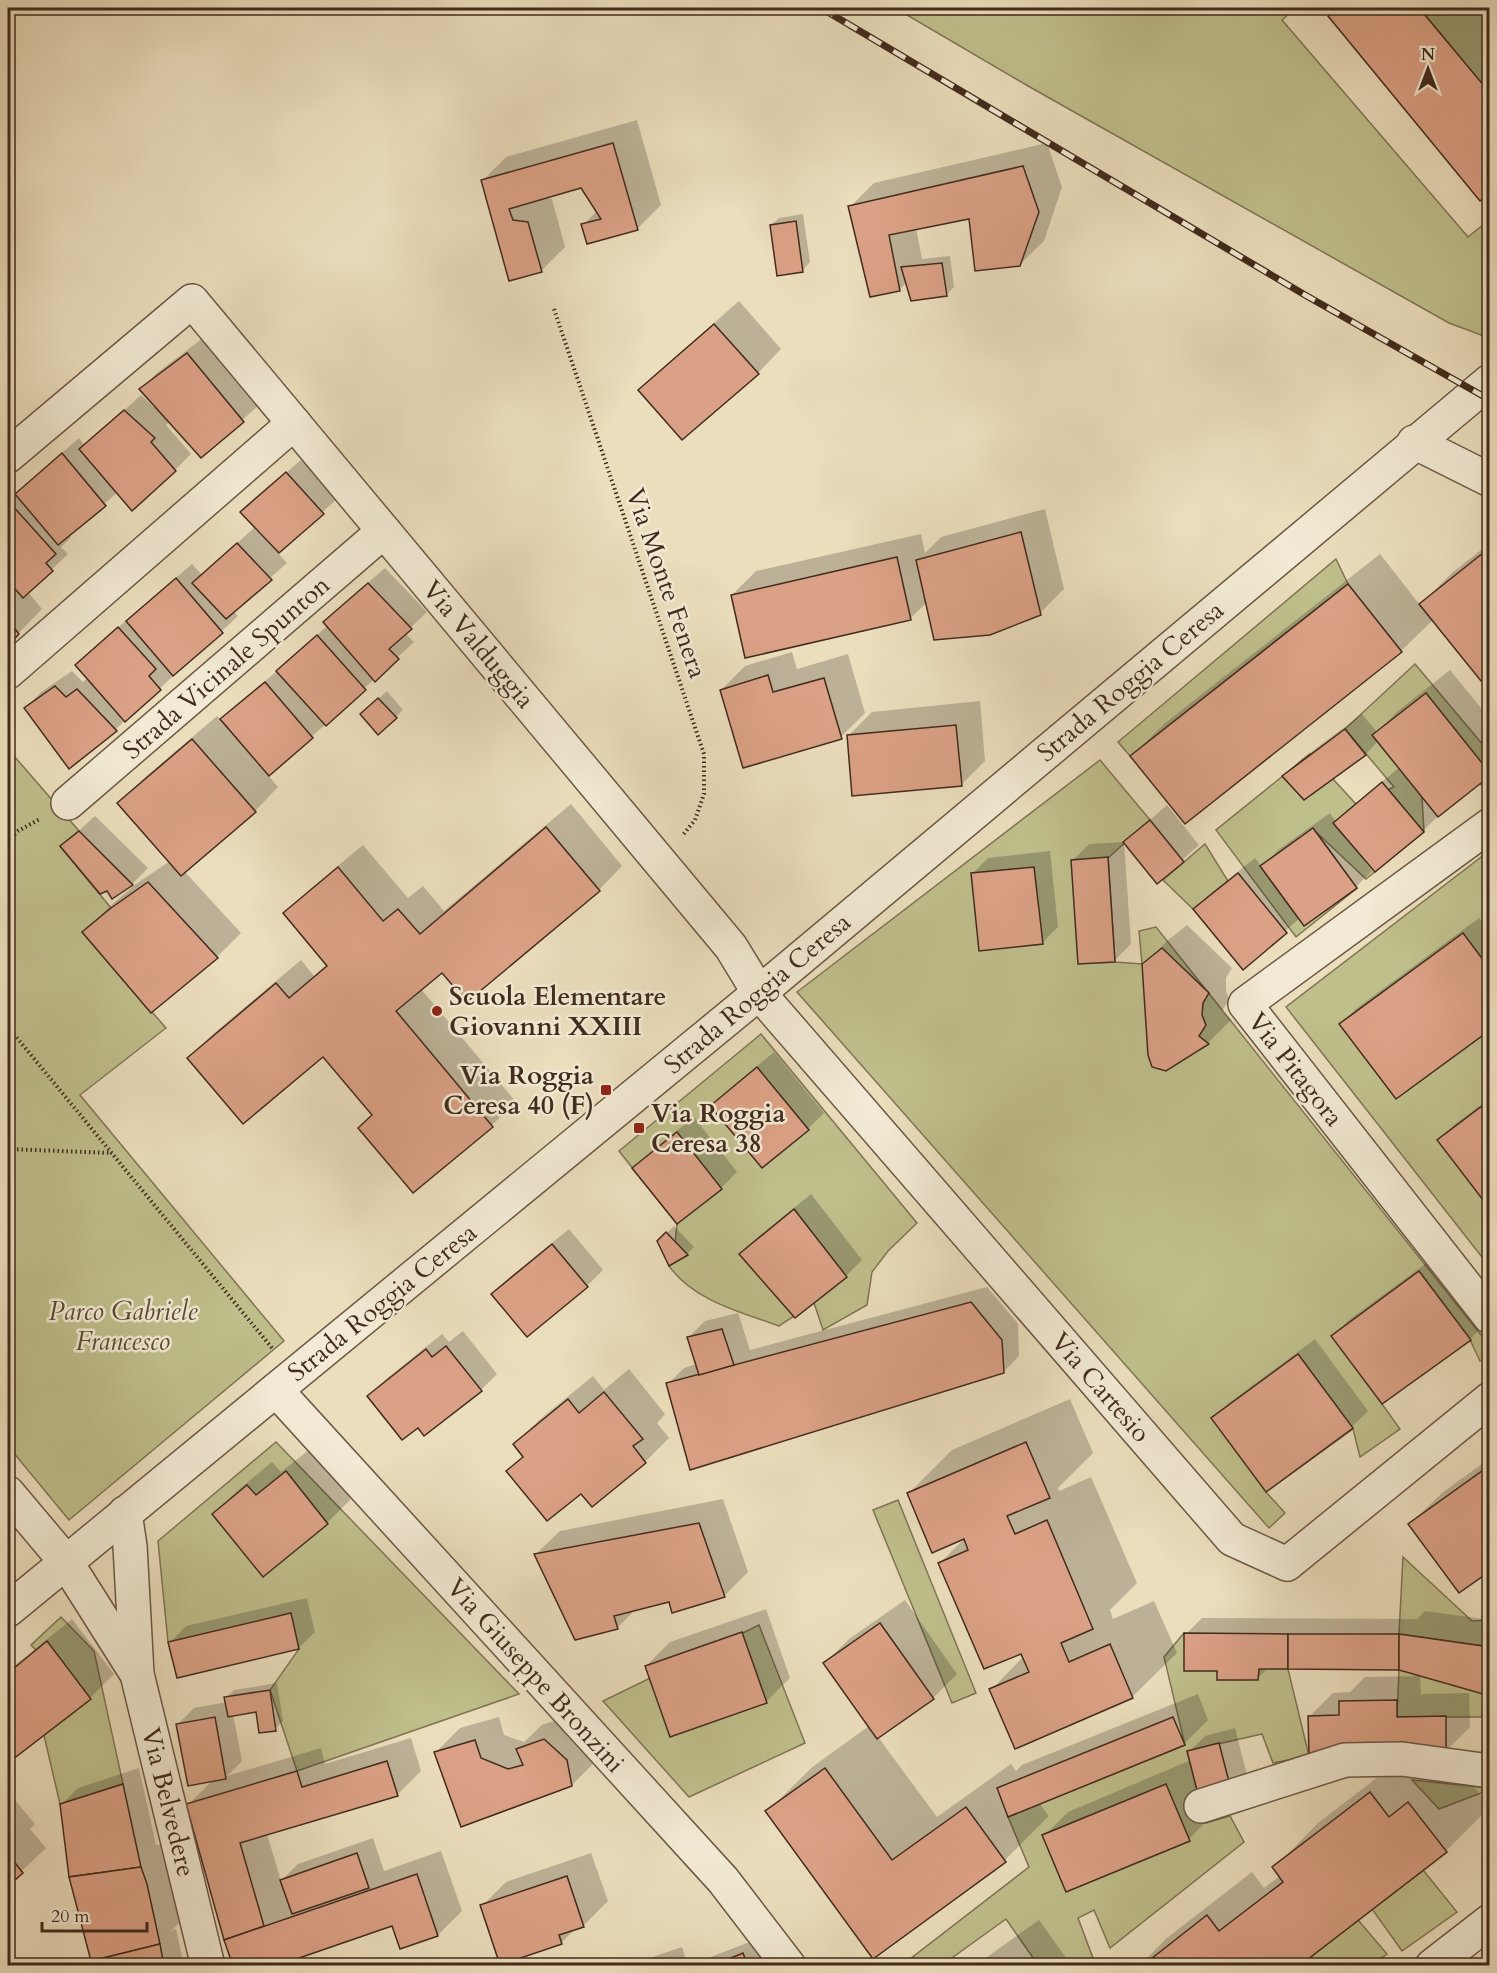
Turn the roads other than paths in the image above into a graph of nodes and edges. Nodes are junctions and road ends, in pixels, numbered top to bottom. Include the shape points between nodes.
1 (1482, 386) edge
2 (294, 423) junction
3 (1414, 442) junction
4 (8, 456) edge
5 (1490, 480) edge
6 (384, 531) junction
7 (8, 672) edge
8 (58, 808) road end
9 (1490, 825) edge
10 (759, 993) junction
11 (1490, 1317) edge
12 (276, 1390) junction
13 (1490, 1399) edge
14 (8, 1493) edge
15 (125, 1513) junction
16 (66, 1562) junction
17 (8, 1610) edge
18 (137, 1674) junction
19 (1490, 1771) edge
20 (1201, 1806) dead end
21 (1490, 1922) edge
22 (208, 1965) edge
23 (789, 1965) edge
24 (1432, 1965) edge

1 - 3 street, Strada Roggia Ceresa
2 - 4 street, Via Valduggia via 192,301
2 - 6 street, Via Valduggia
2 - 7 street
3 - 5 street
3 - 10 street, Strada Roggia Ceresa
6 - 8 street, Strada Vicinale Spunton
6 - 10 street, Via Valduggia via 731,947
9 - 11 street, Via Pitagora via 1245,1004
10 - 12 street, Strada Roggia Ceresa
10 - 13 street, Via Cartesio via 1232,1539 1287,1564
12 - 15 street, Strada Roggia Ceresa
12 - 23 street, Via Giuseppe Bronzini via 723,1880
14 - 16 street, Via Belvedere
15 - 16 street, Strada Roggia Ceresa
15 - 18 street, Via Belvedere
16 - 17 street, Strada Roggia Ceresa
16 - 18 street, Via Belvedere
18 - 22 street, Via Belvedere
19 - 20 street via 1402,1759 1345,1760
21 - 24 street

